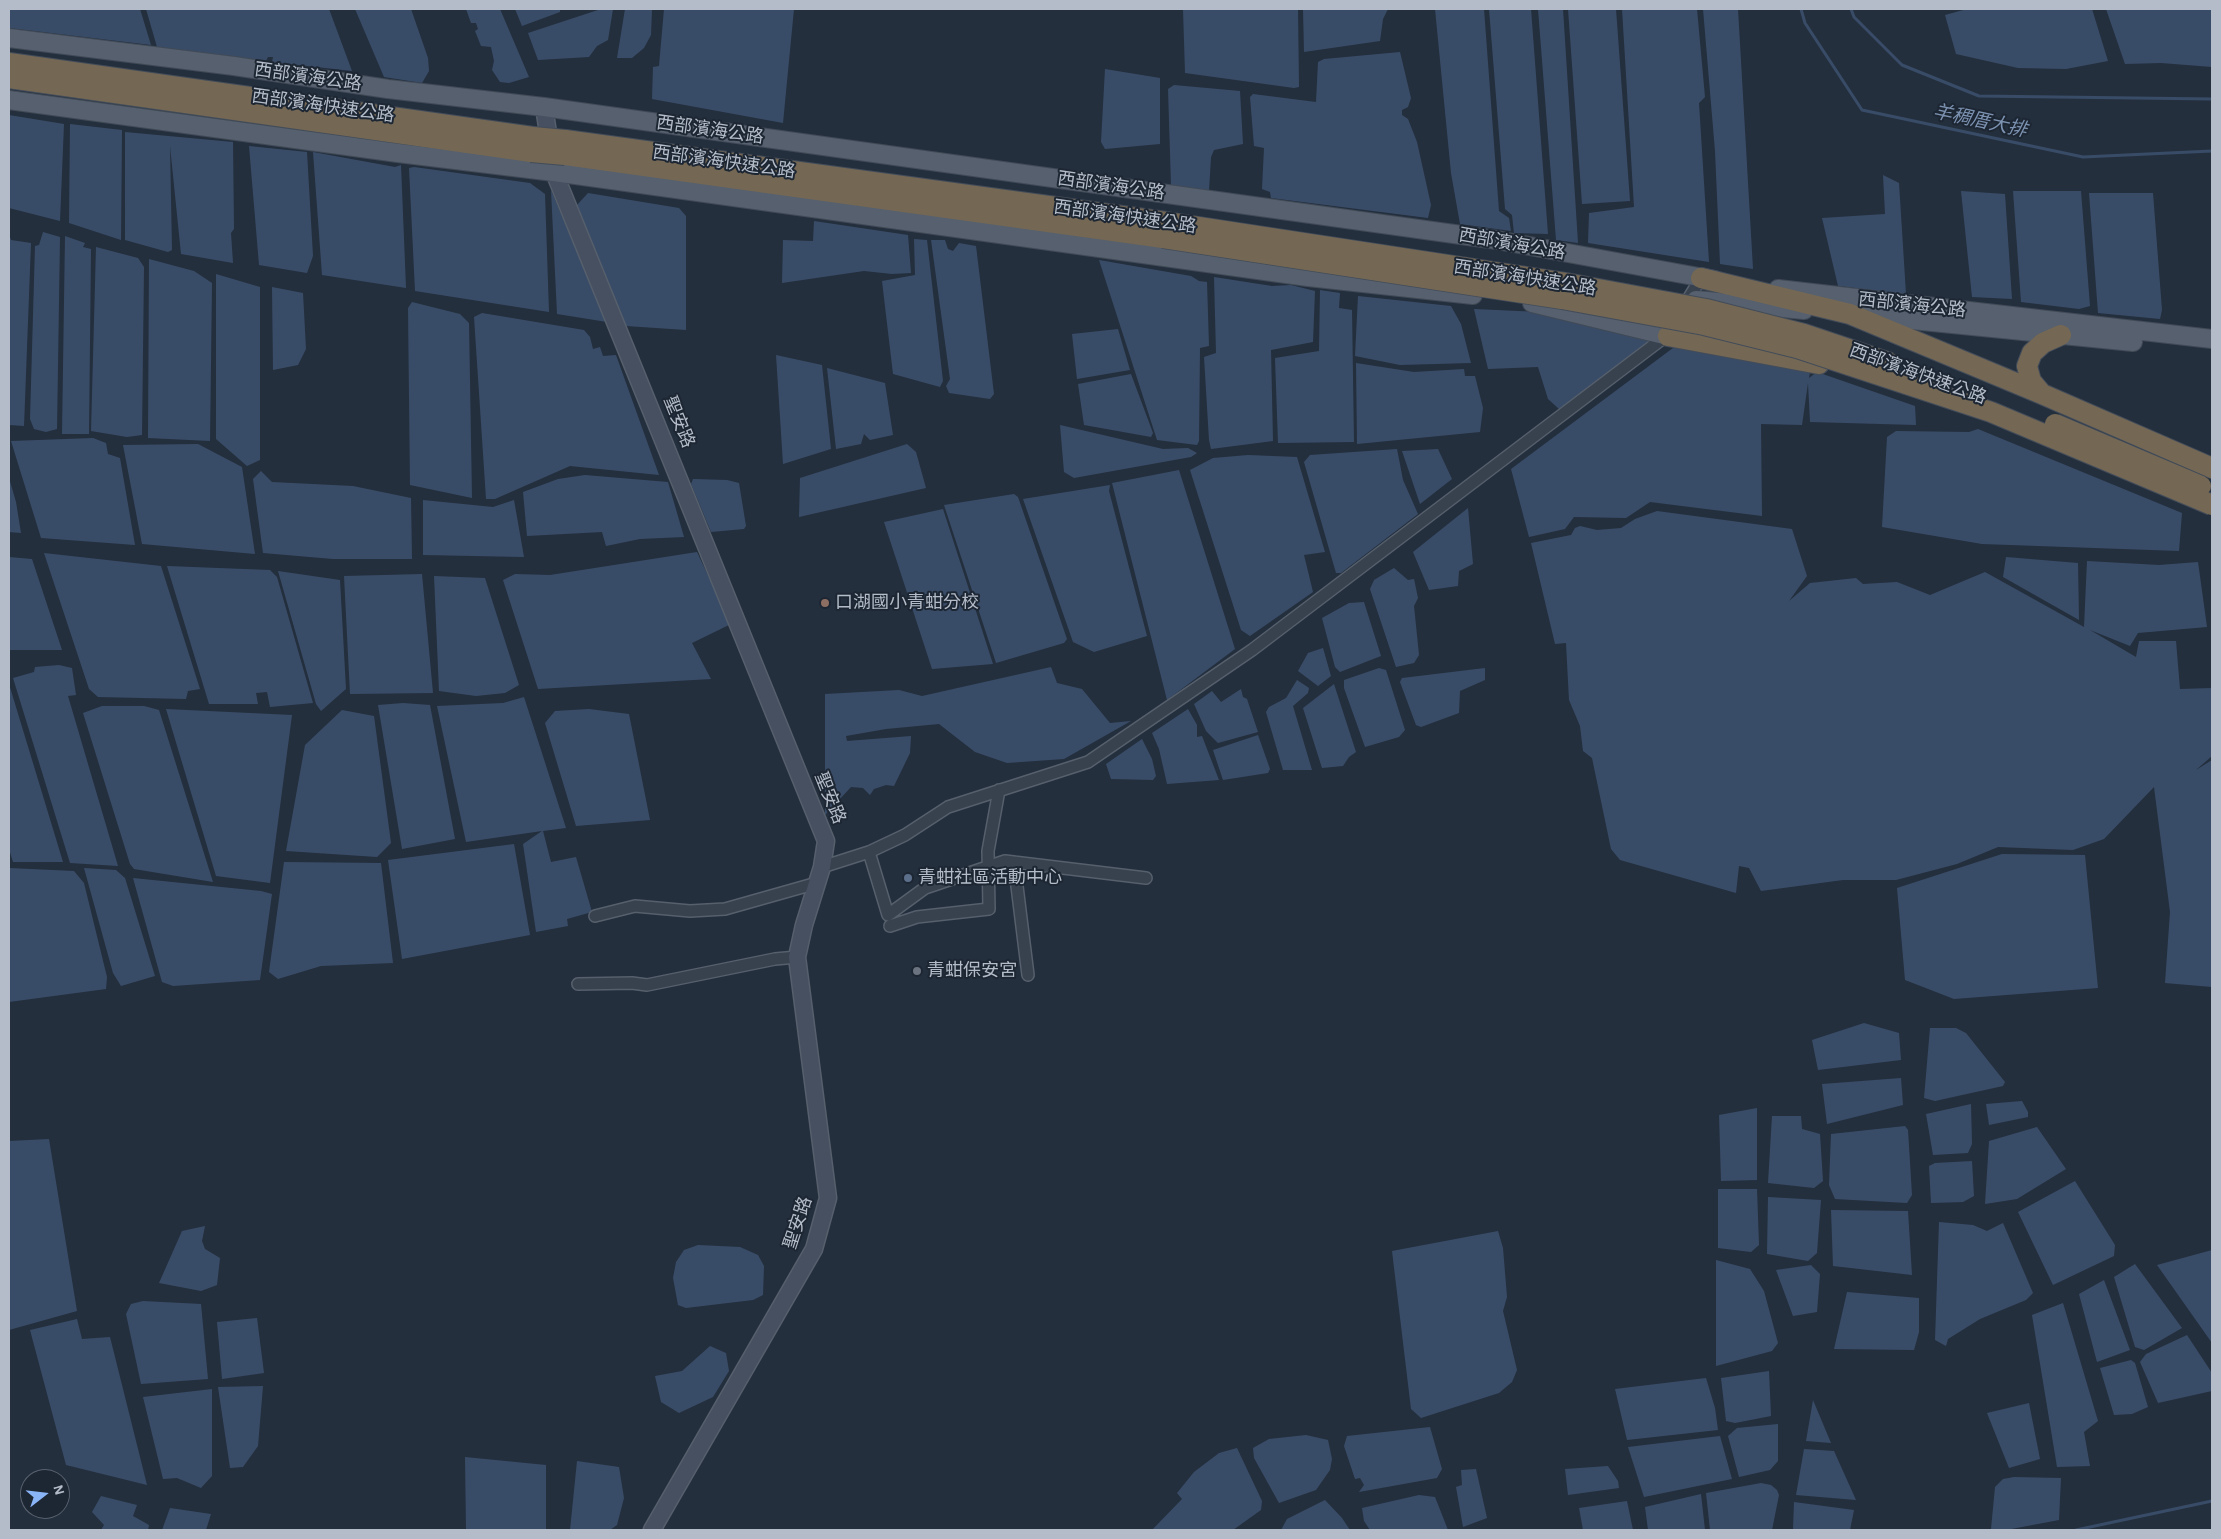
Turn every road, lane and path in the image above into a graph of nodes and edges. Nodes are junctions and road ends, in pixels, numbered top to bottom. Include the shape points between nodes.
1 (9, 38) edge
2 (9, 62) edge
3 (9, 78) edge
4 (9, 100) edge
5 (544, 107) junction
6 (532, 145) junction
7 (561, 156) junction
8 (1165, 230) junction
9 (1701, 278) junction
10 (1688, 299) junction
11 (1532, 303) junction
12 (1850, 314) junction
13 (2061, 335) junction
14 (1668, 336) junction
15 (2212, 339) edge
16 (2212, 349) edge
17 (2042, 394) junction
18 (2207, 466) edge
19 (2212, 490) edge
20 (2212, 505) edge
21 (2212, 516) edge
22 (998, 790) junction
23 (869, 852) junction
24 (1014, 862) junction
25 (987, 866) junction
26 (820, 875) junction
27 (1146, 878) dead end
28 (595, 916) dead end
29 (890, 926) dead end
30 (797, 957) junction
31 (1028, 975) dead end
32 (578, 984) dead end
33 (652, 1530) edge

1 - 5 main road, 西部濱海公路
2 - 6 highway, 西部濱海快速公路
3 - 6 highway, 西部濱海快速公路
4 - 7 main road, 西部濱海公路 via 398,154
5 - 7 street, 聖安路
5 - 9 main road, 西部濱海公路 via 1497,240
6 - 7 highway, 西部濱海快速公路, bridge
7 - 8 highway, 西部濱海快速公路
7 - 11 main road, 西部濱海公路 via 1308,277
7 - 26 street, 聖安路 via 826,841
8 - 19 highway, 西部濱海快速公路, bridge via 1566,283 1706,309 1804,334 2011,407
8 - 20 highway, 西部濱海快速公路, bridge via 1704,325 1797,348 1991,412
9 - 10 street
9 - 12 highway
9 - 15 main road, 西部濱海公路
10 - 11 main road, 西部濱海公路
10 - 12 main road, 西部濱海公路
10 - 14 street
11 - 14 main road
12 - 13 main road, 西部濱海公路
12 - 17 highway
13 - 16 main road, 西部濱海公路
13 - 17 highway via 2043,343 2032,353 2027,366 2031,382
14 - 21 highway via 1800,358 1891,383 2028,437
14 - 22 street via 1252,650 1088,762
17 - 18 highway
22 - 23 street via 948,806 905,835
22 - 25 street
23 - 25 street via 888,915 925,888
23 - 26 street
24 - 25 street
24 - 27 street
24 - 31 street
25 - 29 street via 989,910 917,917
26 - 28 street via 725,909 690,911 635,906
26 - 30 street, 聖安路
30 - 32 street via 647,985
30 - 33 street, 聖安路 via 828,1198 814,1249

